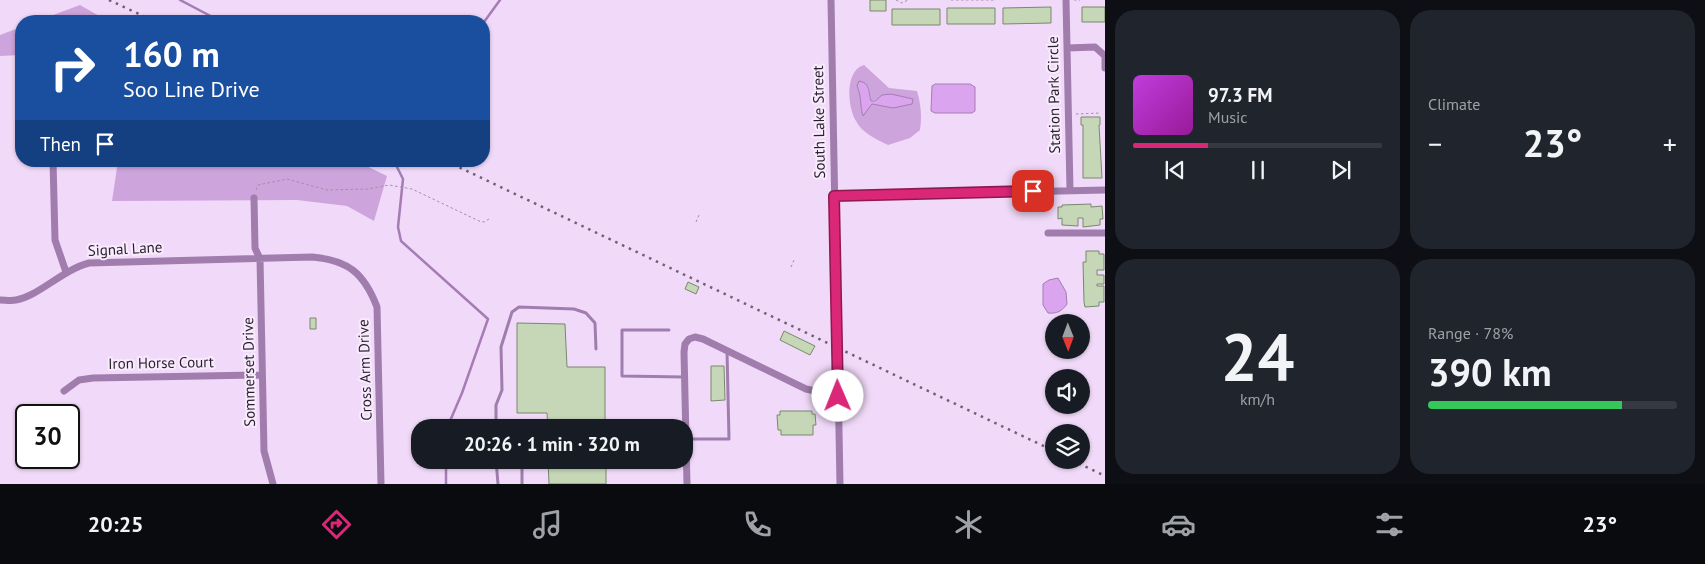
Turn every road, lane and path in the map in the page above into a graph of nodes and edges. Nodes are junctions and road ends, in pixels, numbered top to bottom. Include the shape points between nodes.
1 (831, 0) edge
2 (896, 0) edge
3 (908, 0) edge
4 (951, 0) edge
5 (995, 0) edge
6 (1066, 0) edge
7 (1073, 0) edge
8 (1080, 0) edge
9 (1067, 48) junction
10 (1105, 68) edge
11 (1100, 113) dead end
12 (1074, 114) dead end
13 (53, 167) edge
14 (1070, 190) junction
15 (1105, 190) edge
16 (834, 196) junction
17 (254, 198) joint
18 (699, 215) dead end
19 (489, 219) dead end
20 (696, 222) dead end
21 (1048, 233) dead end
22 (1105, 233) edge
23 (260, 259) junction
24 (794, 260) dead end
25 (791, 267) dead end
26 (66, 272) junction
27 (0, 300) edge
28 (669, 330) dead end
29 (596, 349) dead end
30 (727, 351) junction
31 (262, 374) junction
32 (684, 377) junction
33 (64, 391) dead end
34 (838, 396) junction
35 (496, 419) edge
36 (685, 419) edge
37 (693, 440) edge
38 (497, 469) edge
39 (522, 469) edge
40 (687, 469) edge
41 (273, 484) edge
42 (381, 484) edge
43 (498, 484) edge
44 (522, 484) edge
45 (687, 484) edge
46 (840, 484) edge

1 - 16 street, South Lake Street
2 - 3 path via 902,3
4 - 5 path
6 - 9 street, Station Park Circle
7 - 8 path
9 - 10 street via 1095,46 1105,56
9 - 14 street, Station Park Circle
11 - 12 path
13 - 26 street via 55,240
14 - 15 street
14 - 16 street
16 - 34 street, South Lake Street
17 - 19 path via 258,186 286,179 327,190 389,185 412,189 474,219 484,222
17 - 23 street, Sommerset Drive via 255,248
18 - 20 path
21 - 22 street
23 - 26 street, Signal Lane via 104,261 82,264
23 - 31 street, Sommerset Drive
23 - 42 street, Cross Arm Drive via 312,257 339,261 358,274 371,292 378,320
24 - 25 path
26 - 27 street, Signal Lane via 28,296
28 - 32 lane via 622,330 622,376
29 - 35 lane via 595,323 586,313 574,309 519,307 512,312 502,347 502,390 496,405
30 - 32 street via 695,337 689,339 685,344
30 - 34 street via 806,389
30 - 37 lane via 729,439
31 - 33 street, Iron Horse Court via 94,378 79,380
31 - 41 street, Sommerset Drive via 264,451
32 - 36 street
34 - 46 street, South Lake Street
38 - 43 lane
39 - 44 lane
40 - 45 street

